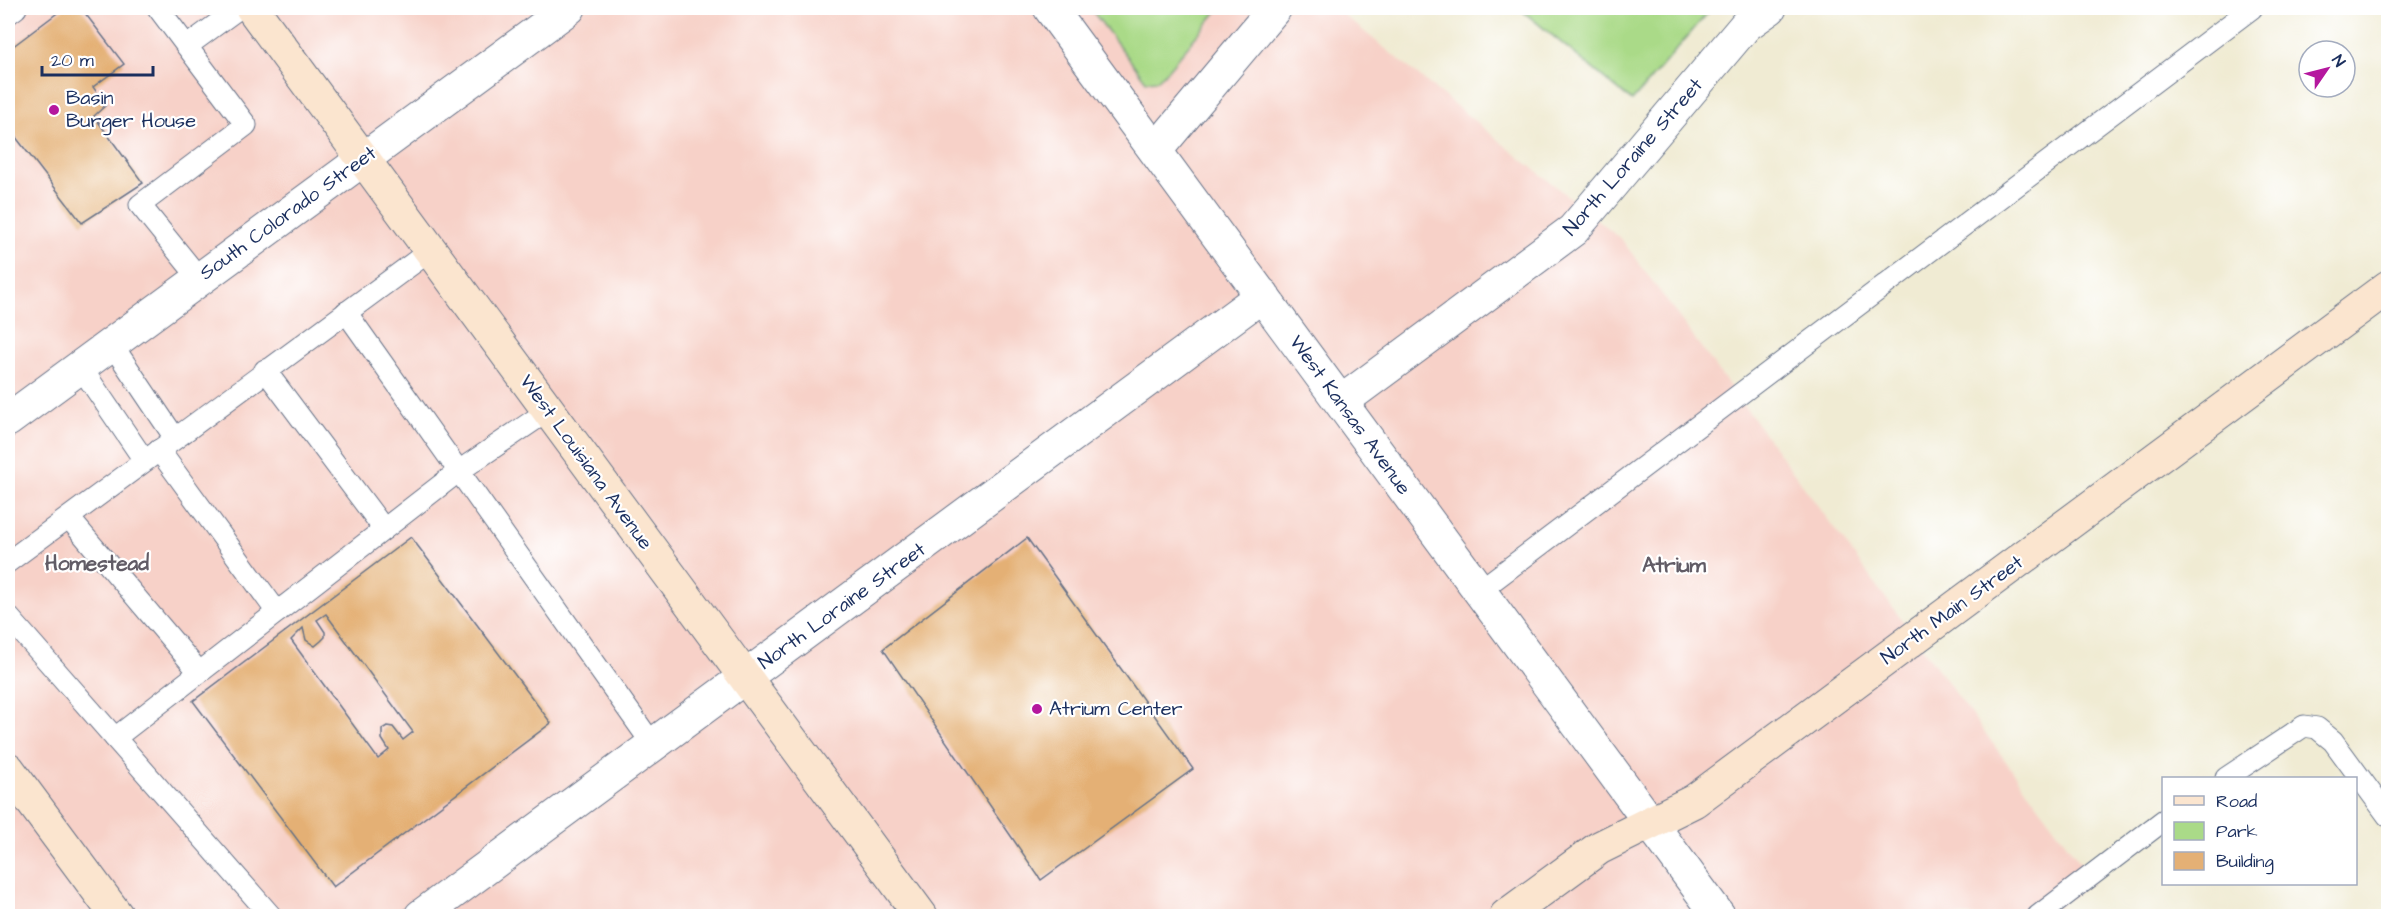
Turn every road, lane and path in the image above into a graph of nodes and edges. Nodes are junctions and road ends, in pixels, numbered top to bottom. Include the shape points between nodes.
1 (16, 8) edge
2 (158, 8) edge
3 (239, 8) edge
4 (252, 8) edge
5 (568, 8) edge
6 (1050, 8) edge
7 (1275, 8) edge
8 (1770, 8) edge
9 (2252, 8) edge
10 (8, 14) edge
11 (187, 46) junction
12 (1156, 150) junction
13 (363, 157) junction
14 (431, 250) junction
15 (199, 278) junction
16 (1263, 295) junction
17 (2384, 299) edge
18 (346, 312) junction
19 (111, 343) junction
20 (80, 366) junction
21 (266, 370) junction
22 (1341, 402) junction
23 (549, 410) junction
24 (8, 420) edge
25 (160, 449) junction
26 (459, 471) junction
27 (69, 518) junction
28 (384, 529) junction
29 (8, 562) edge
30 (1479, 591) junction
31 (278, 612) junction
32 (8, 616) edge
33 (199, 672) junction
34 (744, 678) junction
35 (114, 738) junction
36 (653, 745) junction
37 (8, 769) edge
38 (2228, 777) edge
39 (2388, 816) edge
40 (2162, 821) edge
41 (1650, 822) junction
42 (117, 916) edge
43 (271, 916) edge
44 (421, 916) edge
45 (921, 916) edge
46 (1506, 916) edge
47 (1719, 916) edge
48 (2038, 916) edge

1 - 10 lane
2 - 11 lane
3 - 11 lane
4 - 13 street, West Louisiana Avenue
5 - 13 street, South Colorado Street
6 - 12 street, West Kansas Avenue
7 - 12 street
8 - 22 street, North Loraine Street via 1746,25 1574,230
9 - 30 lane
11 - 15 lane via 246,125 140,204
12 - 16 street, West Kansas Avenue
13 - 14 street, West Louisiana Avenue
13 - 15 street, South Colorado Street
14 - 18 lane
14 - 23 street, West Louisiana Avenue
15 - 19 street, South Colorado Street
16 - 22 street, West Kansas Avenue
16 - 34 street, North Loraine Street
17 - 41 street, North Main Street via 1694,801
18 - 21 lane
18 - 26 lane
19 - 20 street, South Colorado Street
19 - 25 lane
20 - 24 street, South Colorado Street
20 - 25 lane
21 - 25 lane
21 - 28 lane
22 - 30 street, West Kansas Avenue
23 - 26 lane
23 - 34 street, West Louisiana Avenue
25 - 27 lane
25 - 31 lane
26 - 28 lane
26 - 36 lane
27 - 29 lane
27 - 33 lane
28 - 31 lane
30 - 41 street, West Kansas Avenue
31 - 33 lane
32 - 35 lane
33 - 35 lane
34 - 36 street, North Loraine Street
34 - 45 street, West Louisiana Avenue
35 - 43 lane
36 - 44 street, North Loraine Street
37 - 42 street
38 - 39 lane via 2304,726 2317,729 2333,741
40 - 48 lane
41 - 46 street, North Main Street via 1599,848
41 - 47 street, West Kansas Avenue

